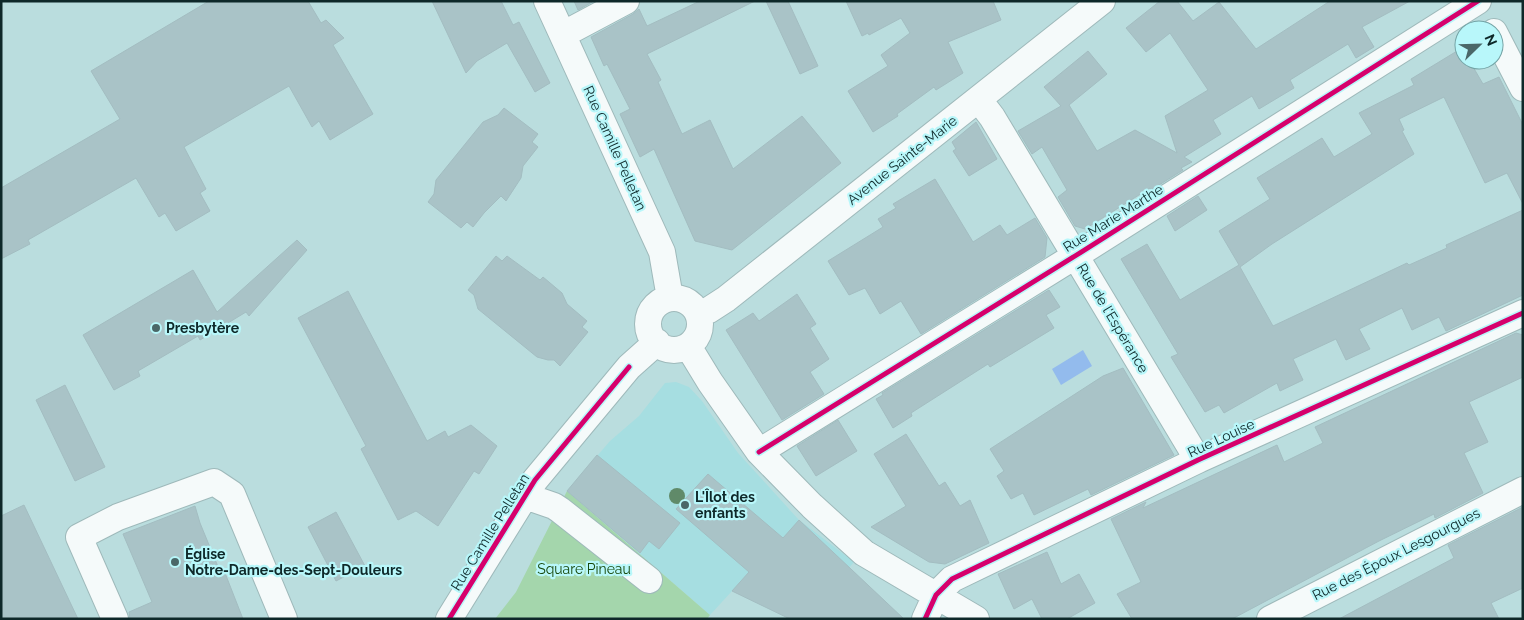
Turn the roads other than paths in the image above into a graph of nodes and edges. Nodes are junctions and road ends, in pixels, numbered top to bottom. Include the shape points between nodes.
1 (548, 1) edge
2 (626, 1) edge
3 (1102, 1) edge
4 (1478, 1) edge
5 (1488, 20) edge
6 (564, 34) junction
7 (1504, 51) edge
8 (1523, 88) edge
9 (979, 100) junction
10 (1075, 256) junction
11 (670, 298) junction
12 (1523, 313) edge
13 (698, 314) junction
14 (656, 342) junction
15 (688, 346) junction
16 (759, 452) junction
17 (1198, 460) junction
18 (1523, 490) edge
19 (525, 496) junction
20 (649, 580) dead end
21 (936, 595) junction
22 (115, 619) edge
23 (284, 619) edge
24 (449, 619) edge
25 (926, 619) edge
26 (976, 619) edge
27 (1270, 619) edge

1 - 6 street, Rue Camille Pelletan
2 - 6 street
3 - 9 street, Avenue Sainte-Marie
4 - 5 street
4 - 10 street, Rue Marie Marthe
6 - 11 street, Rue Camille Pelletan via 662,252
7 - 8 street
9 - 10 street, Rue de l'Espérance
9 - 13 street, Avenue Sainte-Marie via 726,299
10 - 16 street, Rue Marie Marthe
10 - 17 street, Rue de l'Espérance
11 - 13 street via 687,301
11 - 14 street via 651,312 649,328
12 - 17 street, Rue Louise
13 - 15 street via 699,332
14 - 15 street via 672,349
14 - 19 street, Rue Camille Pelletan via 629,367
15 - 16 street
16 - 21 street via 864,553
17 - 21 street, Rue Louise via 952,579
18 - 27 street, Rue des Époux Lesgourgues
19 - 20 street via 560,510
19 - 24 street, Rue Camille Pelletan
21 - 25 street
21 - 26 street
22 - 23 street via 79,537 118,517 214,482 232,494

